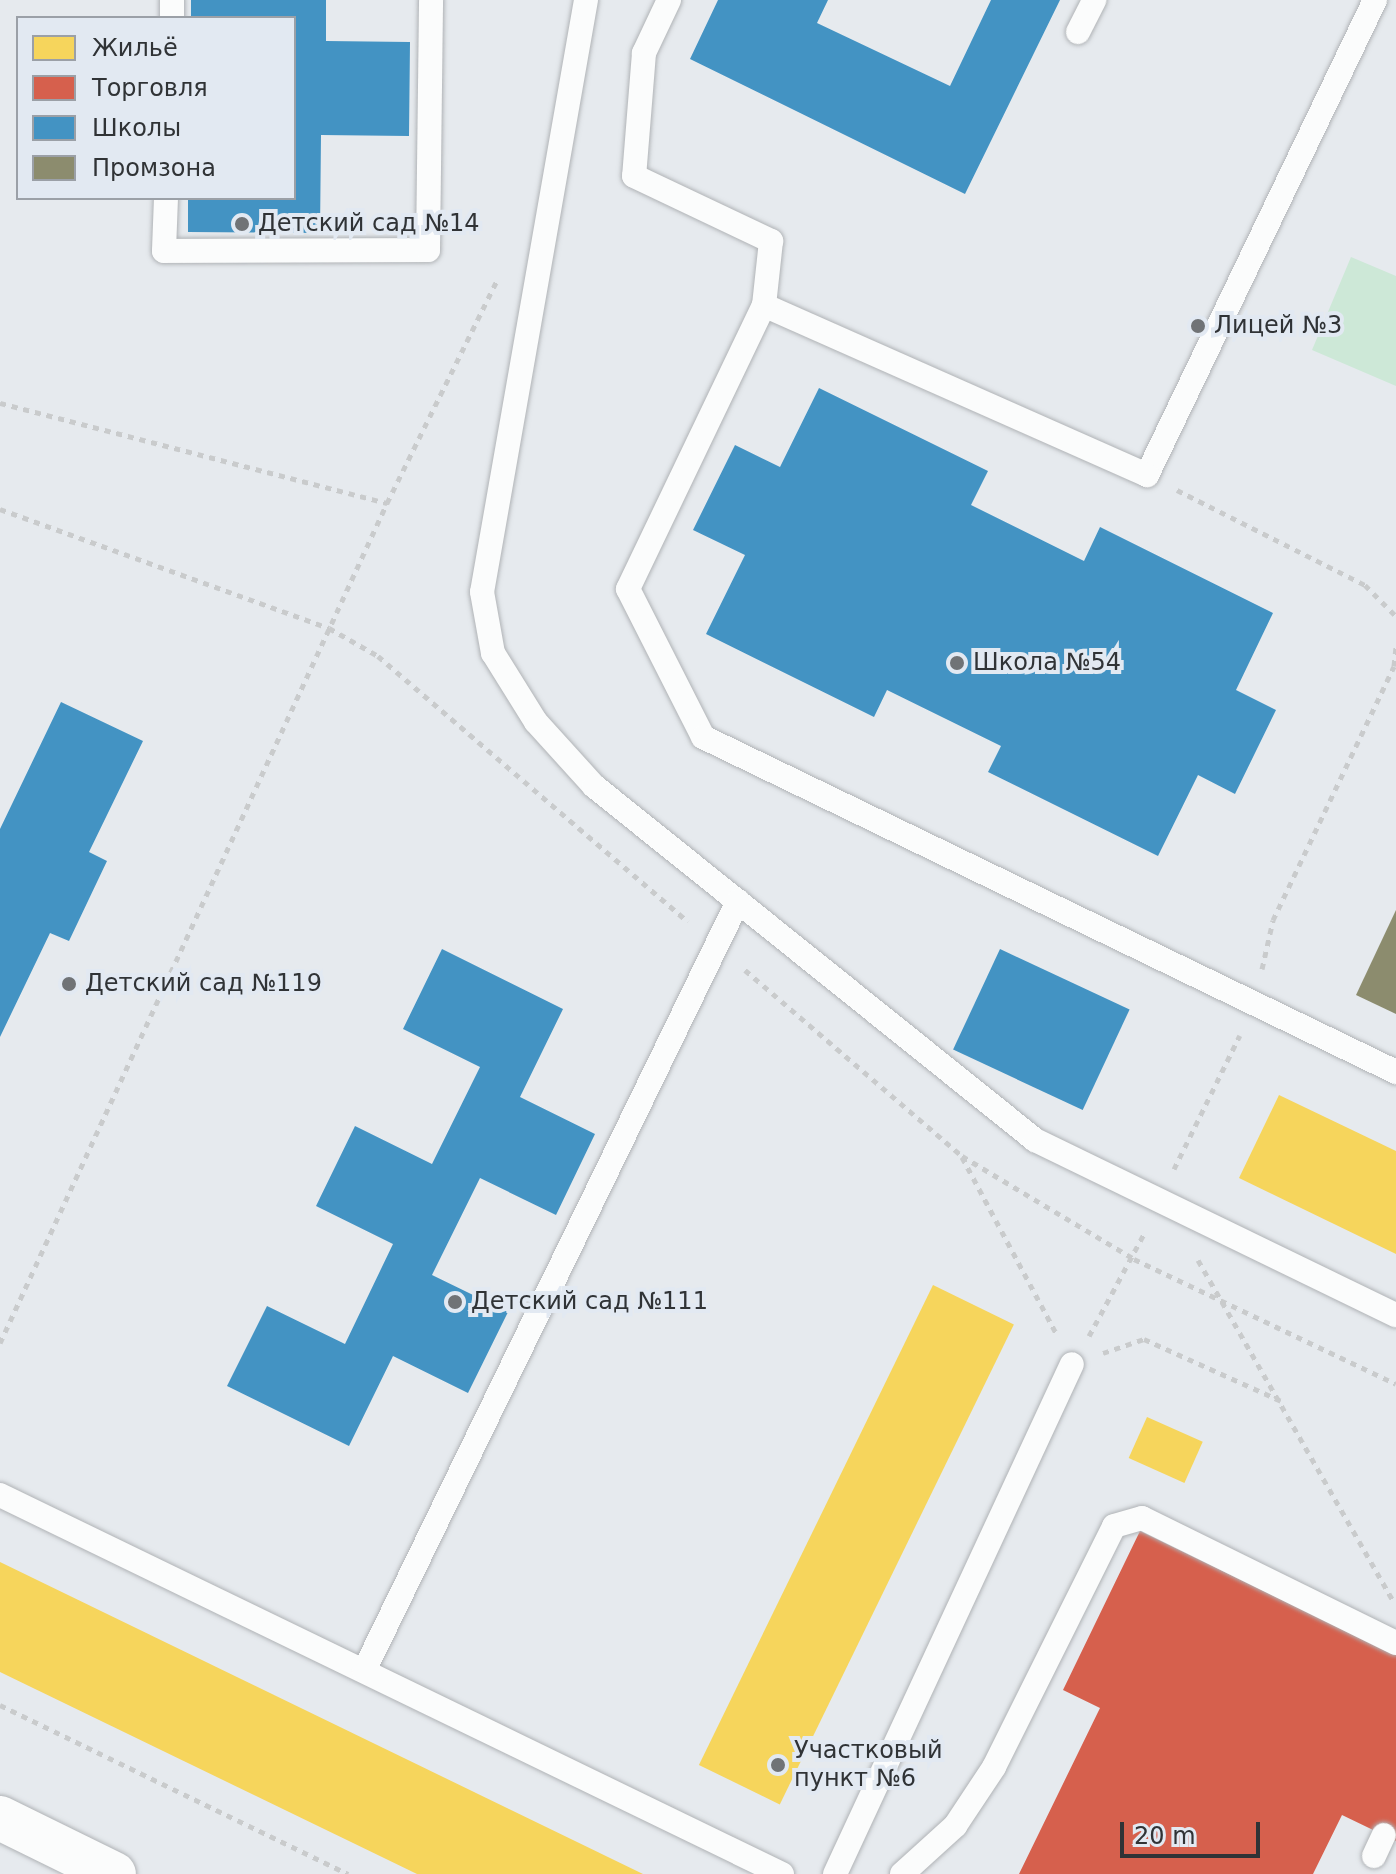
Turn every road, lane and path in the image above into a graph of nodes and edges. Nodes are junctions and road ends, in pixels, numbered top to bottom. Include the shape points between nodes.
1 (431, 0) edge
2 (586, 0) edge
3 (669, 0) edge
4 (1094, 0) edge
5 (1375, 0) edge
6 (1078, 32) dead end
7 (166, 200) edge
8 (504, 267) dead end
9 (764, 305) junction
10 (0, 403) edge
11 (1147, 475) junction
12 (387, 503) junction
13 (0, 509) edge
14 (1396, 616) edge
15 (329, 628) junction
16 (1396, 647) edge
17 (738, 901) junction
18 (716, 945) junction
19 (1254, 1005) junction
20 (1396, 1072) edge
21 (962, 1156) junction
22 (1159, 1200) junction
23 (1134, 1259) junction
24 (1226, 1302) junction
25 (1396, 1315) edge
26 (0, 1343) edge
27 (1072, 1364) junction
28 (1396, 1384) edge
29 (1281, 1401) junction
30 (0, 1495) edge
31 (1396, 1604) edge
32 (1396, 1643) edge
33 (364, 1671) junction
34 (0, 1705) edge
35 (0, 1818) edge
36 (114, 1874) edge
37 (348, 1874) edge
38 (782, 1874) edge
39 (835, 1874) edge
40 (902, 1874) edge

1 - 7 lane via 428,250 164,251
2 - 17 lane via 482,592 493,653 536,722 594,786
3 - 9 lane via 644,53 634,176 771,241
4 - 6 lane
5 - 11 lane
8 - 12 path
9 - 11 lane
9 - 19 lane via 628,589 703,737
10 - 12 path
11 - 14 path via 1365,585
12 - 15 path
13 - 15 path
15 - 18 path via 378,656
15 - 26 path
16 - 19 path via 1394,666 1273,920
17 - 18 lane
17 - 22 lane via 1035,1140
18 - 21 path
18 - 33 lane
19 - 20 lane
19 - 22 path
21 - 23 path
21 - 27 path
22 - 23 path
22 - 24 path
22 - 25 lane
23 - 24 path
23 - 27 path
24 - 28 path
24 - 29 path
27 - 29 path via 1144,1339
27 - 39 lane
29 - 31 path
30 - 33 lane
32 - 40 lane via 1142,1518 1114,1526 994,1767 955,1826
33 - 38 lane
34 - 37 path
35 - 36 street

